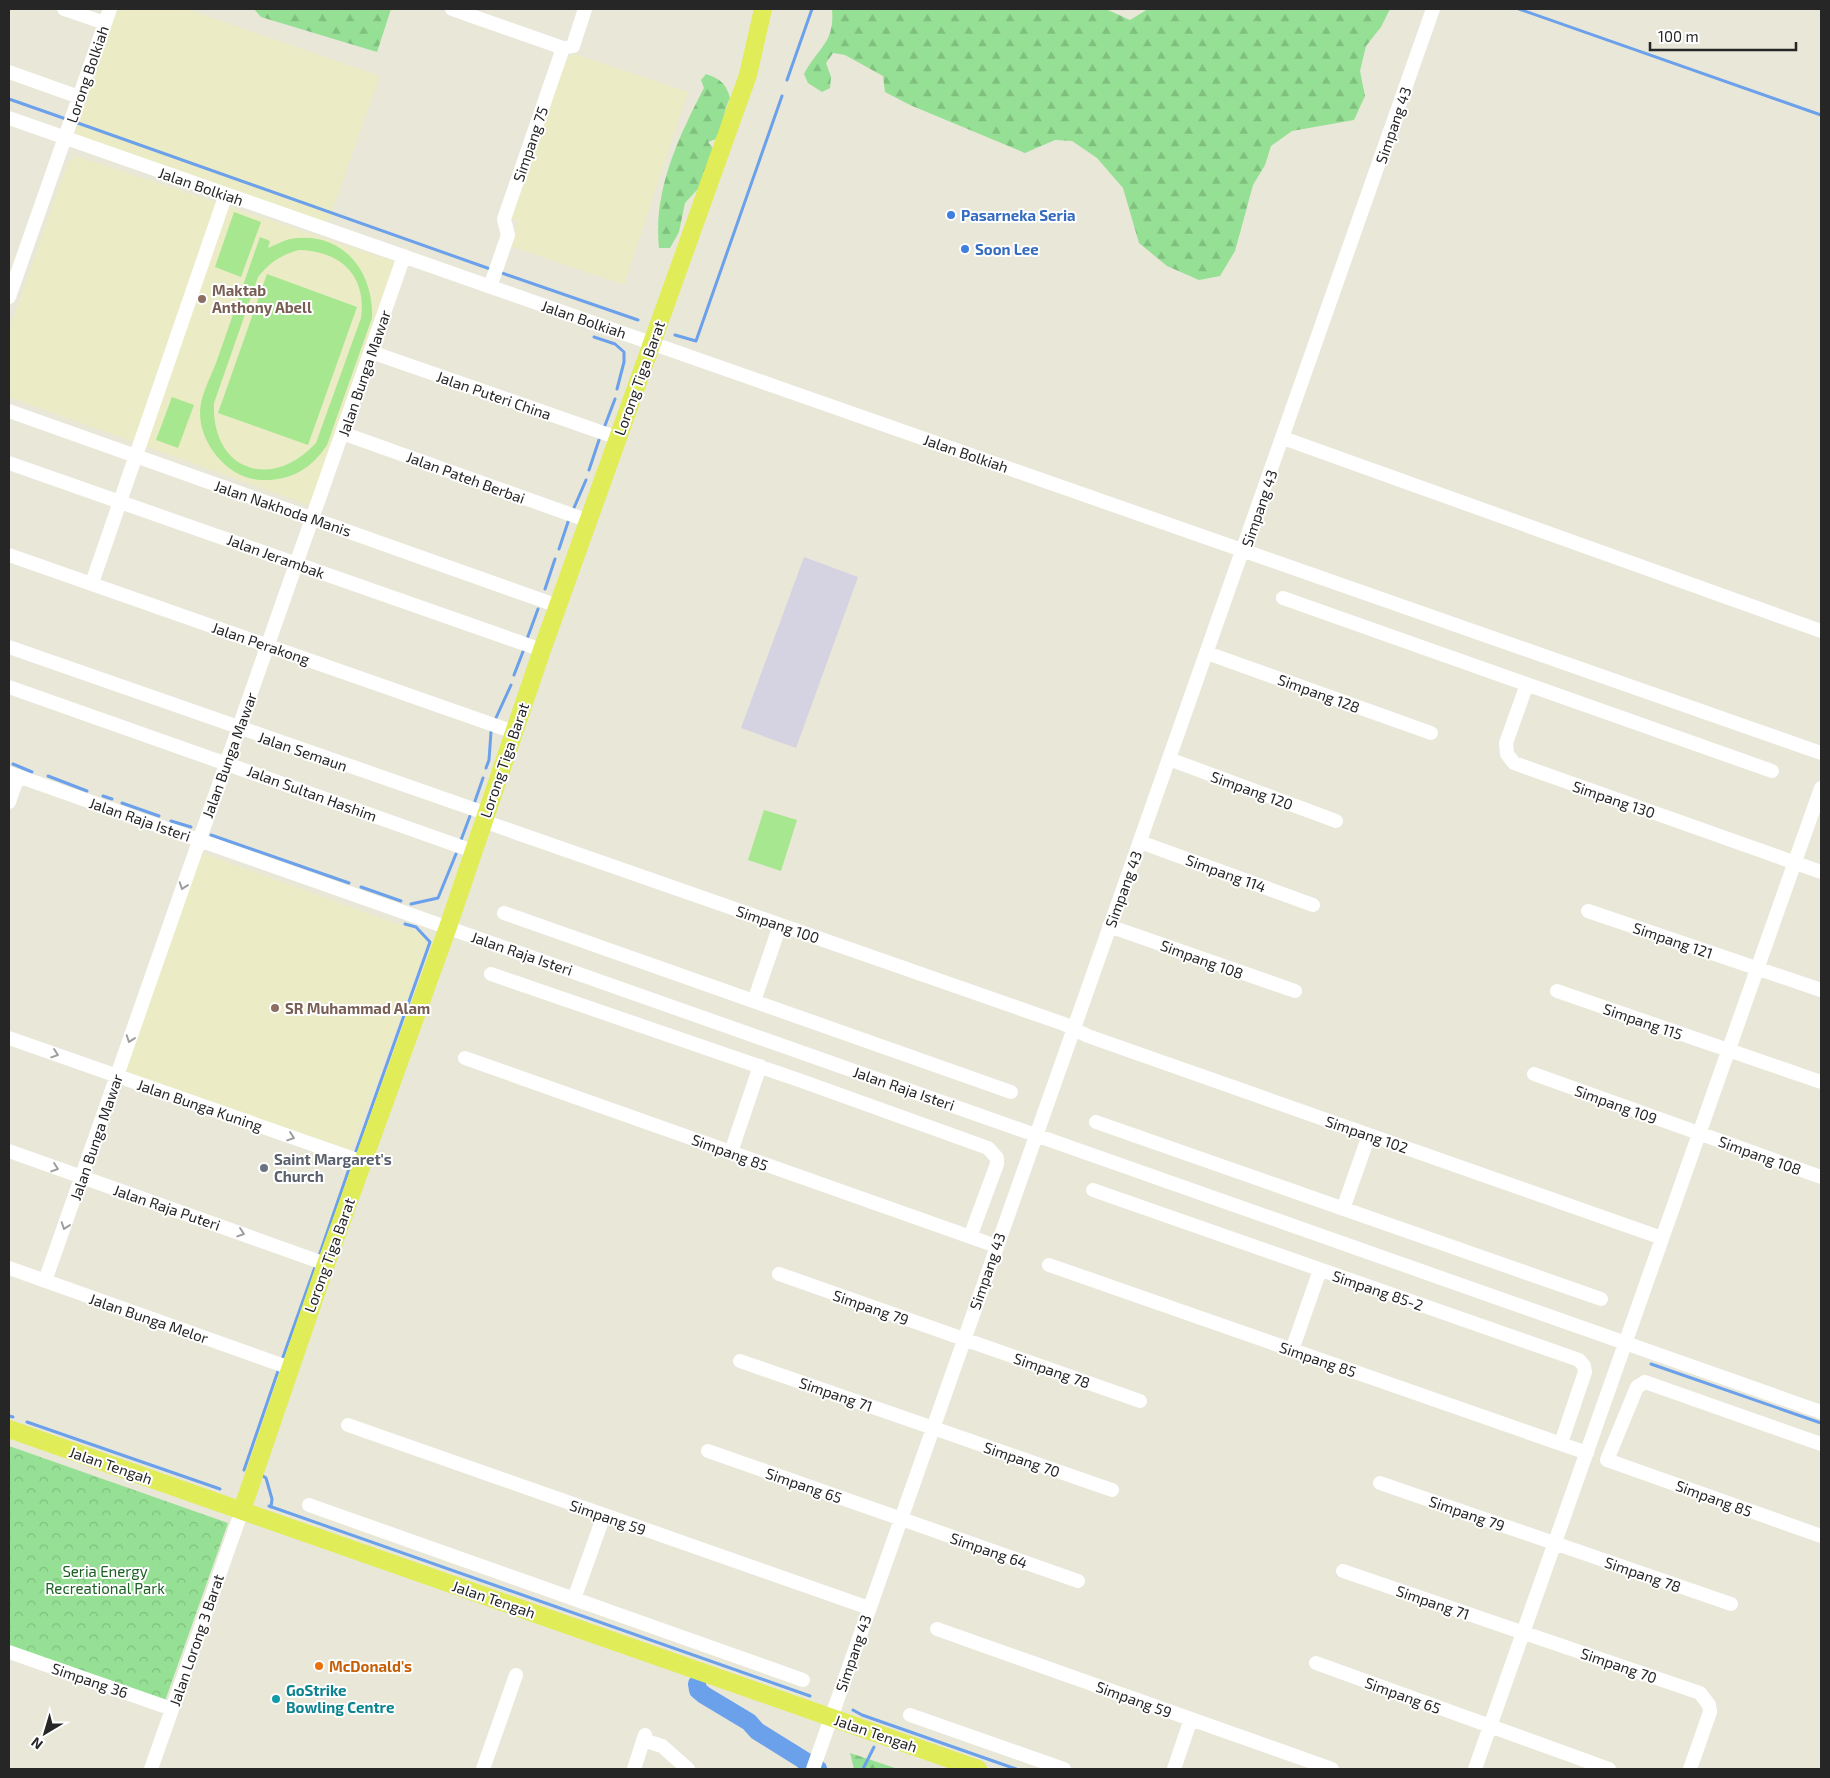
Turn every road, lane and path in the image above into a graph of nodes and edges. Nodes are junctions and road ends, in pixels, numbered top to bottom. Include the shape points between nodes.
1 (64, 9) edge
2 (110, 9) edge
3 (452, 9) edge
4 (585, 9) edge
5 (763, 9) edge
6 (1433, 9) edge
7 (105, 23) junction
8 (562, 48) junction
9 (9, 72) edge
10 (80, 96) junction
11 (9, 118) edge
12 (65, 138) junction
13 (226, 194) junction
14 (404, 256) junction
15 (493, 277) junction
16 (9, 297) edge
17 (652, 343) junction
18 (371, 352) junction
19 (9, 411) edge
20 (342, 433) junction
21 (618, 438) junction
22 (1283, 438) junction
23 (136, 456) junction
24 (9, 462) edge
25 (120, 501) junction
26 (312, 518) junction
27 (589, 521) junction
28 (1244, 550) junction
29 (9, 555) edge
30 (296, 564) junction
31 (92, 583) junction
32 (1283, 598) dead end
33 (558, 606) junction
34 (1821, 631) edge
35 (268, 645) junction
36 (9, 647) edge
37 (542, 650) junction
38 (1207, 653) junction
39 (1527, 684) junction
40 (9, 687) edge
41 (238, 728) junction
42 (514, 732) junction
43 (1431, 733) dead end
44 (1821, 753) edge
45 (1169, 759) junction
46 (226, 763) junction
47 (1772, 771) dead end
48 (13, 774) edge
49 (1821, 788) edge
50 (9, 802) edge
51 (484, 817) junction
52 (1336, 821) dead end
53 (199, 840) junction
54 (1140, 842) junction
55 (473, 851) junction
56 (1795, 863) junction
57 (1821, 872) edge
58 (1313, 905) dead end
59 (1588, 912) dead end
60 (504, 913) dead end
61 (780, 925) junction
62 (1109, 926) junction
63 (448, 927) junction
64 (1758, 968) junction
65 (491, 974) dead end
66 (1821, 990) edge
67 (1557, 991) dead end
68 (1294, 992) dead end
69 (754, 1001) junction
70 (1073, 1029) junction
71 (9, 1038) edge
72 (1729, 1050) junction
73 (465, 1058) dead end
74 (760, 1066) junction
75 (1534, 1074) dead end
76 (117, 1076) junction
77 (1821, 1082) edge
78 (1011, 1092) dead end
79 (1096, 1122) dead end
80 (1035, 1134) junction
81 (1699, 1134) junction
82 (1369, 1135) junction
83 (9, 1151) edge
84 (731, 1152) junction
85 (362, 1162) junction
86 (82, 1177) junction
87 (1821, 1177) edge
88 (1093, 1190) dead end
89 (1343, 1209) junction
90 (970, 1238) junction
91 (1662, 1238) junction
92 (996, 1246) junction
93 (326, 1264) junction
94 (1049, 1265) dead end
95 (9, 1268) edge
96 (1320, 1270) junction
97 (780, 1274) dead end
98 (45, 1281) junction
99 (1602, 1299) dead end
100 (963, 1339) junction
101 (1625, 1344) junction
102 (1292, 1350) junction
103 (740, 1361) dead end
104 (290, 1368) junction
105 (1140, 1401) dead end
106 (1821, 1412) edge
107 (348, 1425) dead end
108 (9, 1428) edge
109 (932, 1428) junction
110 (1561, 1443) junction
111 (1821, 1444) edge
112 (708, 1451) dead end
113 (1587, 1452) junction
114 (1380, 1483) dead end
115 (1112, 1490) dead end
116 (309, 1505) dead end
117 (242, 1510) junction
118 (604, 1515) junction
119 (900, 1518) junction
120 (1821, 1536) edge
121 (1555, 1543) junction
122 (1343, 1571) dead end
123 (1078, 1581) dead end
124 (574, 1599) junction
125 (1731, 1604) dead end
126 (869, 1608) junction
127 (937, 1629) dead end
128 (1524, 1632) junction
129 (9, 1652) edge
130 (1316, 1663) dead end
131 (516, 1675) dead end
132 (803, 1680) dead end
133 (172, 1709) junction
134 (910, 1715) dead end
135 (830, 1717) junction
136 (1191, 1719) junction
137 (1490, 1726) junction
138 (814, 1766) edge
139 (151, 1769) edge
140 (483, 1769) edge
141 (634, 1769) edge
142 (688, 1769) edge
143 (978, 1769) edge
144 (1064, 1769) edge
145 (1174, 1769) edge
146 (1332, 1769) edge
147 (1475, 1769) edge
148 (1609, 1769) edge
149 (1690, 1769) edge

1 - 7 street
2 - 7 street, Lorong Bolkiah
3 - 8 street
4 - 8 street, Simpang 75 via 573,46
5 - 17 main road, Lorong Tiga Barat via 748,75
6 - 22 street, Simpang 43
7 - 10 street, Lorong Bolkiah
8 - 15 street, Simpang 75 via 504,219 508,235
9 - 10 street
10 - 12 street, Lorong Bolkiah
11 - 12 street, Jalan Bolkiah
12 - 13 street, Jalan Bolkiah
12 - 16 street, Lorong Bolkiah
13 - 14 street, Jalan Bolkiah
13 - 23 street
14 - 15 street, Jalan Bolkiah
14 - 18 street, Jalan Bunga Mawar
15 - 17 street, Jalan Bolkiah
17 - 21 main road, Lorong Tiga Barat
17 - 28 street, Jalan Bolkiah
18 - 20 street, Jalan Bunga Mawar
18 - 21 street, Jalan Puteri China
19 - 23 street, Jalan Nakhoda Manis
20 - 26 street, Jalan Bunga Mawar
20 - 27 street, Jalan Pateh Berbai
21 - 27 main road, Lorong Tiga Barat
22 - 28 street, Simpang 43
22 - 34 street
23 - 25 street
23 - 26 street, Jalan Nakhoda Manis
24 - 25 street, Jalan Jerambak
25 - 30 street, Jalan Jerambak
25 - 31 street
26 - 30 street, Jalan Bunga Mawar
26 - 33 street, Jalan Nakhoda Manis
27 - 33 main road, Lorong Tiga Barat
28 - 38 street, Simpang 43
28 - 44 street, Jalan Bolkiah
29 - 31 street, Jalan Perakong
30 - 35 street, Jalan Bunga Mawar
30 - 37 street, Jalan Jerambak
31 - 35 street, Jalan Perakong
32 - 39 street
33 - 37 main road, Lorong Tiga Barat
35 - 41 street, Jalan Bunga Mawar
35 - 42 street, Jalan Perakong
36 - 41 street, Jalan Semaun
37 - 42 main road, Lorong Tiga Barat
38 - 43 street, Simpang 128
38 - 45 street, Simpang 43
39 - 47 street
39 - 56 street, Simpang 130 via 1506,743 1507,754 1514,763
40 - 46 street, Jalan Sultan Hashim
41 - 46 street, Jalan Bunga Mawar
41 - 51 street, Jalan Semaun
42 - 51 main road, Lorong Tiga Barat
45 - 52 street, Simpang 120
45 - 54 street, Simpang 43
46 - 53 street, Jalan Bunga Mawar
46 - 55 street, Jalan Sultan Hashim
48 - 50 street
48 - 53 street, Jalan Raja Isteri
49 - 56 street
51 - 55 main road, Lorong Tiga Barat
51 - 61 street, Simpang 100
53 - 63 street, Jalan Raja Isteri
53 -> 76 street, Jalan Bunga Mawar
54 - 58 street, Simpang 114
54 - 62 street, Simpang 43
55 - 63 main road, Lorong Tiga Barat
56 - 57 street, Simpang 130
56 - 64 street
59 - 64 street, Simpang 121
60 - 69 street
61 - 69 street
61 - 70 street, Simpang 100
62 - 68 street, Simpang 108
62 - 70 street, Simpang 43
63 - 80 street, Jalan Raja Isteri
63 - 85 main road, Lorong Tiga Barat
64 - 66 street
64 - 72 street
65 - 74 street
67 - 72 street, Simpang 115
69 - 78 street
70 - 80 street, Simpang 43
70 - 82 street, Simpang 102
71 -> 76 street, Jalan Bunga Kuning
72 - 77 street
72 - 81 street
73 - 84 street, Simpang 85
74 - 84 street
74 - 90 street via 975,1142 993,1152 996,1164
75 - 81 street, Simpang 109
76 -> 85 street, Jalan Bunga Kuning
76 - 86 street, Jalan Bunga Mawar
79 - 89 street
80 - 92 street, Simpang 43
80 - 101 street, Jalan Raja Isteri
81 - 87 street, Simpang 108
81 - 91 street
82 - 89 street
82 - 91 street, Simpang 102
83 -> 86 street, Jalan Raja Puteri
84 - 90 street, Simpang 85
85 - 93 main road, Lorong Tiga Barat
86 -> 93 street, Jalan Raja Puteri
86 -> 98 street, Jalan Bunga Mawar
88 - 96 street, Simpang 85-2
89 - 99 street
90 - 92 street, Simpang 85
91 - 101 street
92 - 100 street, Simpang 43
93 - 104 main road, Lorong Tiga Barat
94 - 102 street, Simpang 85
95 - 98 street, Jalan Bunga Melor
96 - 102 street
96 - 110 street, Simpang 85-2 via 1579,1360 1585,1372
97 - 100 street, Simpang 79
98 - 104 street, Jalan Bunga Melor
100 - 105 street, Simpang 78
100 - 109 street, Simpang 43
101 - 106 street, Jalan Raja Isteri
101 - 113 street
102 - 110 street, Simpang 85
103 - 109 street, Simpang 71
104 - 117 main road, Lorong Tiga Barat
107 - 118 street, Simpang 59
108 - 117 main road, Jalan Tengah
109 - 115 street, Simpang 70
109 - 119 street, Simpang 43
110 - 113 street, Simpang 85
111 - 120 street, Simpang 85 via 1646,1382 1637,1387 1607,1460
112 - 119 street, Simpang 65
113 - 121 street
114 - 121 street, Simpang 79
116 - 124 street
117 - 133 street, Jalan Lorong 3 Barat
117 - 135 main road, Jalan Tengah
118 - 124 street
118 - 126 street, Simpang 59
119 - 123 street, Simpang 64
119 - 126 street, Simpang 43
121 - 125 street, Simpang 78
121 - 128 street
122 - 128 street, Simpang 71
124 - 132 street
126 - 135 street, Simpang 43
127 - 136 street, Simpang 59
128 - 137 street
128 - 149 street, Simpang 70 via 1700,1693 1710,1712
129 - 133 street, Simpang 36
130 - 137 street, Simpang 65
131 - 140 street
133 - 139 street, Jalan Lorong 3 Barat
134 - 144 street
135 - 138 street, Simpang 43
135 - 143 main road, Jalan Tengah
136 - 145 street
136 - 146 street, Simpang 59
137 - 147 street
137 - 148 street
141 - 142 street via 644,1738 662,1746

